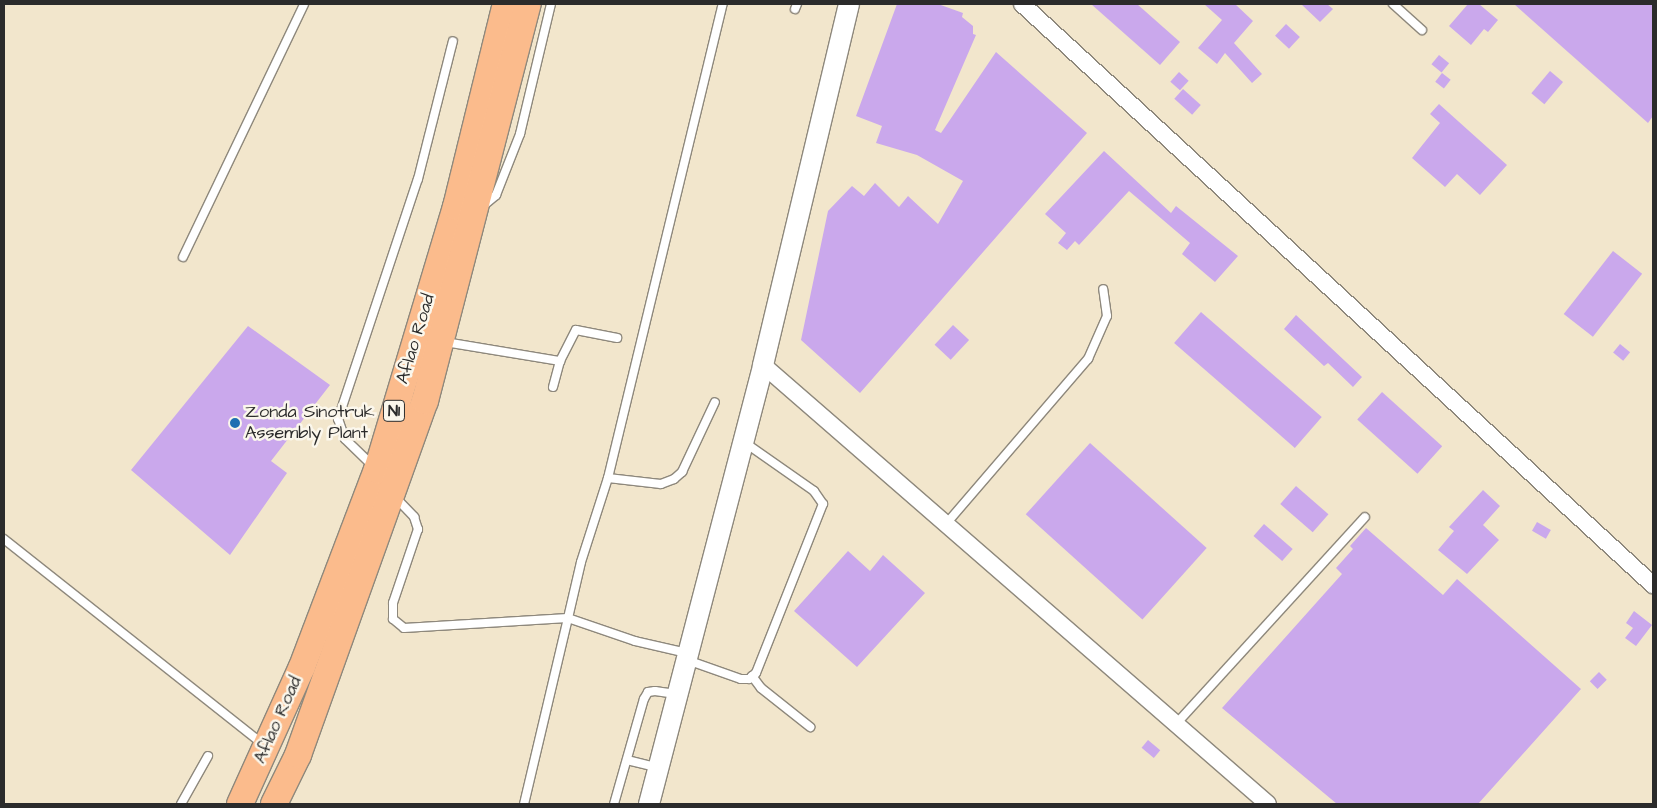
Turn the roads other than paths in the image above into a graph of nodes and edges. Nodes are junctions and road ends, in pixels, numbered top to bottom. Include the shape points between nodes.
1 (304, 4) edge
2 (506, 4) edge
3 (528, 4) edge
4 (551, 4) edge
5 (723, 4) edge
6 (849, 4) edge
7 (1022, 4) edge
8 (1393, 4) edge
9 (1422, 30) dead end
10 (452, 41) dead end
11 (476, 212) junction
12 (183, 257) dead end
13 (1103, 289) dead end
14 (617, 338) dead end
15 (441, 341) junction
16 (560, 361) junction
17 (764, 365) junction
18 (553, 387) dead end
19 (715, 402) dead end
20 (743, 442) junction
21 (376, 470) junction
22 (608, 478) junction
23 (393, 495) junction
24 (1365, 517) dead end
25 (946, 524) junction
26 (4, 539) edge
27 (1650, 576) edge
28 (568, 618) junction
29 (688, 657) junction
30 (752, 676) junction
31 (678, 694) junction
32 (1176, 724) junction
33 (810, 727) dead end
34 (267, 747) junction
35 (298, 755) junction
36 (208, 756) dead end
37 (627, 760) junction
38 (658, 768) junction
39 (181, 804) edge
40 (240, 804) edge
41 (274, 804) edge
42 (281, 804) edge
43 (524, 804) edge
44 (614, 804) edge
45 (649, 804) edge
46 (1268, 804) edge

1 - 12 lane
2 - 21 highway, Aflao Road / N1 via 456,207
3 - 11 highway, Aflao Road / N1
4 - 11 lane via 520,134 496,195
5 - 22 lane
6 - 17 street
7 - 27 street
8 - 9 lane
10 - 21 lane via 418,179 338,419 345,439
11 - 15 highway, Aflao Road / N1
13 - 25 lane via 1107,316 1088,359
14 - 16 lane via 576,330
15 - 16 lane
15 - 23 highway, Aflao Road / N1
16 - 18 lane
17 - 20 street
17 - 25 street
19 - 22 lane via 682,472 674,480 661,484
20 - 29 street
20 - 30 lane via 814,491 823,504
21 - 34 highway, Aflao Road / N1 via 302,667
22 - 28 lane via 580,562
23 - 28 lane via 414,517 418,529 393,603 393,619 404,628
23 - 35 highway, Aflao Road / N1
24 - 32 lane
25 - 32 street
26 - 34 lane
28 - 29 lane
28 - 43 lane
29 - 30 lane via 741,679
29 - 31 street
30 - 33 lane via 761,688
31 - 37 lane via 648,692
31 - 38 street
32 - 46 street
34 - 40 highway, Aflao Road / N1
35 - 41 highway, Aflao Road / N1
35 - 42 street, Aflao Road / N1
36 - 39 lane
37 - 38 lane
37 - 44 lane
38 - 45 street

